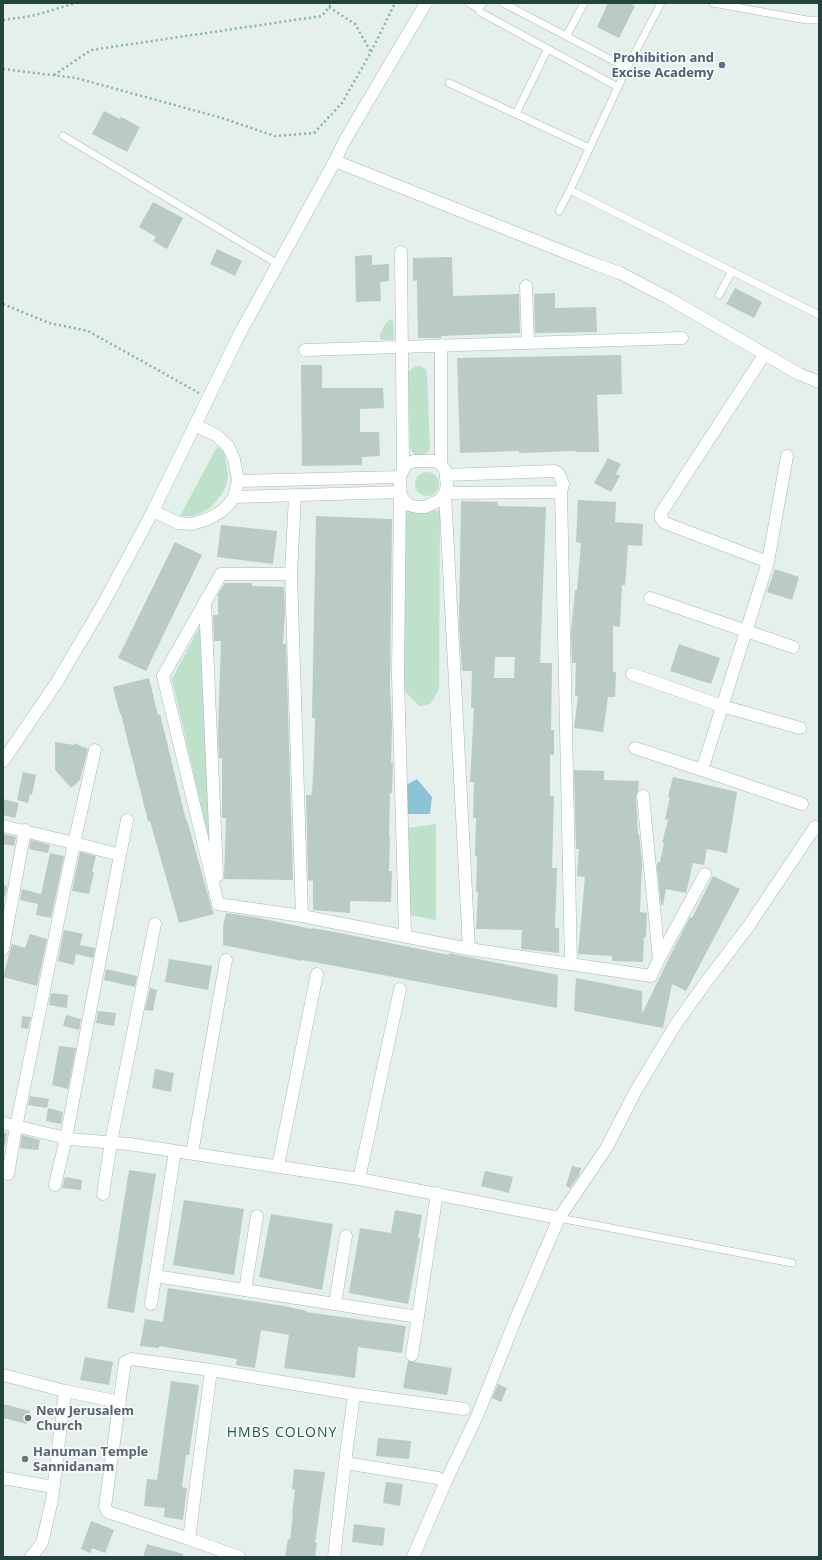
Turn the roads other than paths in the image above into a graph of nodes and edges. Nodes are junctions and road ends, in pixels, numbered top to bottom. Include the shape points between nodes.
1 (426, 3) edge
2 (469, 3) edge
3 (503, 3) edge
4 (584, 3) edge
5 (661, 3) edge
6 (713, 3) edge
7 (514, 5) edge
8 (481, 6) edge
9 (819, 20) edge
10 (567, 35) junction
11 (547, 50) junction
12 (627, 68) junction
13 (449, 83) dead end
14 (618, 87) junction
15 (516, 114) junction
16 (63, 136) dead end
17 (589, 148) junction
18 (335, 161) junction
19 (570, 190) junction
20 (559, 211) dead end
21 (401, 252) dead end
22 (278, 264) junction
23 (732, 271) junction
24 (526, 286) dead end
25 (719, 295) dead end
26 (819, 315) edge
27 (682, 338) dead end
28 (528, 343) junction
29 (441, 345) junction
30 (401, 346) junction
31 (305, 350) dead end
32 (764, 355) junction
33 (819, 382) edge
34 (195, 425) junction
35 (788, 456) dead end
36 (443, 469) junction
37 (402, 474) junction
38 (238, 481) junction
39 (400, 492) junction
40 (560, 492) junction
41 (445, 493) junction
42 (295, 496) junction
43 (234, 497) junction
44 (153, 511) junction
45 (768, 562) junction
46 (291, 574) junction
47 (650, 598) dead end
48 (205, 601) junction
49 (746, 631) junction
50 (793, 647) dead end
51 (632, 674) dead end
52 (722, 706) junction
53 (800, 728) dead end
54 (635, 748) dead end
55 (95, 750) dead end
56 (3, 761) edge
57 (702, 770) junction
58 (643, 796) dead end
59 (802, 804) dead end
60 (127, 820) dead end
61 (3, 826) edge
62 (815, 827) dead end
63 (25, 830) junction
64 (74, 843) junction
65 (120, 855) junction
66 (705, 874) dead end
67 (218, 904) junction
68 (302, 916) junction
69 (155, 924) dead end
70 (405, 935) junction
71 (469, 948) junction
72 (3, 949) edge
73 (659, 959) junction
74 (226, 960) dead end
75 (571, 964) junction
76 (317, 974) dead end
77 (400, 989) dead end
78 (3, 1123) edge
79 (16, 1126) junction
80 (66, 1138) junction
81 (111, 1142) junction
82 (176, 1151) junction
83 (192, 1153) junction
84 (278, 1166) junction
85 (8, 1174) dead end
86 (360, 1179) junction
87 (56, 1185) dead end
88 (437, 1193) junction
89 (103, 1194) dead end
90 (257, 1216) dead end
91 (559, 1218) junction
92 (346, 1236) dead end
93 (792, 1263) dead end
94 (155, 1276) junction
95 (245, 1290) junction
96 (151, 1304) dead end
97 (335, 1304) junction
98 (418, 1317) junction
99 (412, 1355) dead end
100 (211, 1370) junction
101 (3, 1374) edge
102 (66, 1392) junction
103 (354, 1394) junction
104 (120, 1402) junction
105 (464, 1409) dead end
106 (345, 1463) junction
107 (438, 1478) dead end
108 (3, 1479) edge
109 (53, 1486) junction
110 (189, 1539) junction
111 (31, 1557) edge
112 (238, 1557) edge
113 (334, 1557) edge
114 (413, 1557) edge

1 - 18 street
2 - 8 lane
3 - 7 lane
4 - 10 lane
5 - 12 lane
6 - 9 lane
7 - 10 lane
8 - 11 lane via 480,12
10 - 12 lane
11 - 14 lane
11 - 15 lane
12 - 14 lane
13 - 15 lane
14 - 17 lane
15 - 17 lane
16 - 22 lane
17 - 19 lane
18 - 22 street
18 - 32 street via 620,273 668,298
19 - 20 lane
19 - 23 lane
21 - 30 street
22 - 34 street via 240,333
23 - 25 lane
23 - 26 lane
24 - 28 street
27 - 28 street
28 - 29 street
29 - 30 street
29 - 36 street
30 - 31 street
30 - 37 street
32 - 33 street
32 - 45 street via 661,513 661,518 665,523
34 - 38 street via 216,435 228,446 234,459
34 - 44 street
35 - 45 street
36 - 37 street via 429,460 414,461 407,464
36 - 40 street via 554,471 563,484
36 - 41 street via 447,485
37 - 38 street
37 - 39 street
38 - 43 street
39 - 41 street via 403,500 417,507 433,504
39 - 42 street
39 - 70 street via 398,676
40 - 41 street
40 - 75 street
41 - 71 street
42 - 43 street
42 - 46 street
43 - 44 street via 222,511 192,524 178,523
44 - 56 street via 56,685
45 - 49 street
46 - 48 street via 221,574
46 - 68 street
47 - 49 street
48 - 67 street
48 - 67 street via 163,676
49 - 50 street
49 - 52 street
51 - 52 street
52 - 53 street
52 - 57 street
54 - 57 street
55 - 64 street
57 - 59 street
58 - 73 street
60 - 65 street
61 - 63 street
62 - 91 street via 748,927 676,1024 635,1092 607,1147
63 - 64 street
63 - 72 street
64 - 65 street
64 - 79 street
65 - 80 street
66 - 73 street
67 - 68 street
68 - 70 street
69 - 81 street
70 - 71 street
71 - 75 street
73 - 75 street via 651,976
74 - 83 street
76 - 84 street
77 - 86 street
78 - 79 street
79 - 80 street
79 - 85 street
80 - 81 street
80 - 87 street
81 - 82 street
81 - 89 street
82 - 83 street
82 - 94 street
83 - 84 street
84 - 86 street
86 - 88 street
88 - 91 street
88 - 98 street
90 - 95 street
91 - 93 lane
91 - 114 street via 478,1414
92 - 97 street
94 - 95 street
94 - 96 street
95 - 97 street
97 - 98 street
98 - 99 street
100 - 103 street
100 - 104 street via 130,1359 125,1362
100 - 110 street
101 - 102 street
102 - 104 street
102 - 109 street
103 - 105 street
103 - 106 street
104 - 110 street via 105,1507 108,1512
106 - 107 street
106 - 113 street
108 - 109 street
109 - 111 street via 42,1543
110 - 112 street

